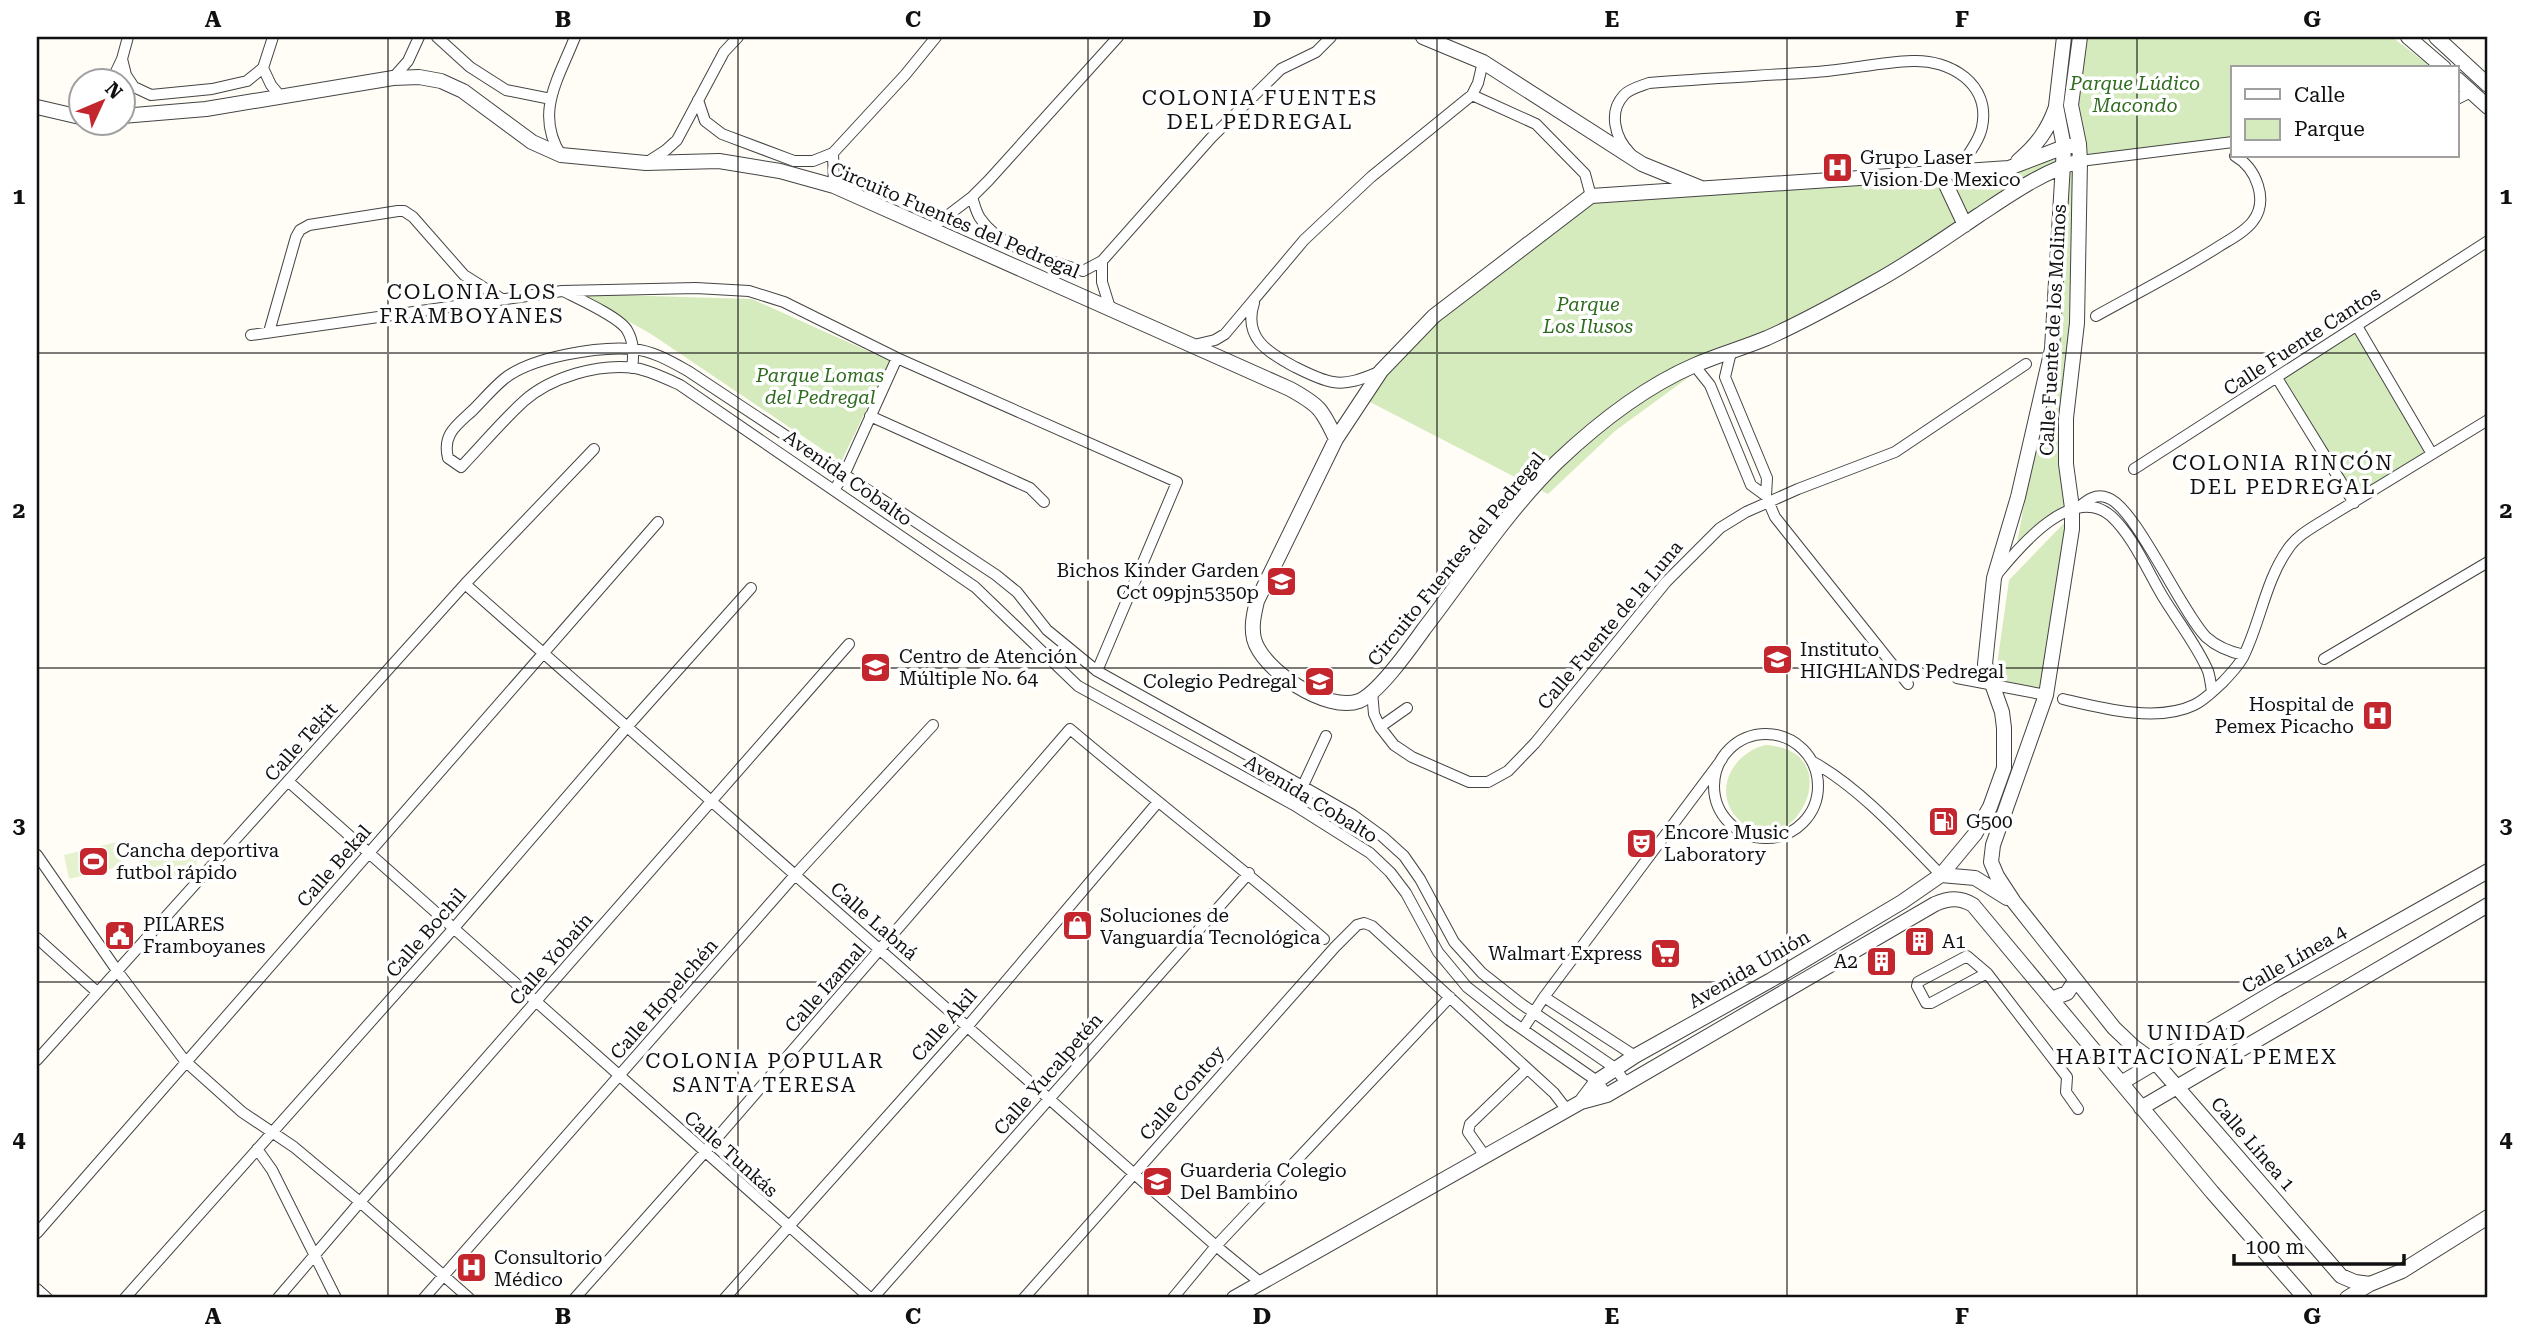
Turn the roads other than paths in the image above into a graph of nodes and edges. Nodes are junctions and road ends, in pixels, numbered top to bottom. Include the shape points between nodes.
1 (128, 37) edge
2 (273, 37) edge
3 (419, 37) edge
4 (437, 37) edge
5 (575, 37) edge
6 (738, 37) edge
7 (936, 37) edge
8 (1118, 37) edge
9 (1314, 37) edge
10 (1331, 37) edge
11 (1423, 37) edge
12 (2064, 37) edge
13 (2080, 37) edge
14 (2408, 37) edge
15 (2436, 37) edge
16 (1316, 52) junction
17 (122, 59) junction
18 (1483, 62) junction
19 (119, 66) edge
20 (2442, 66) edge
21 (263, 68) junction
22 (393, 78) junction
23 (2458, 80) edge
24 (2488, 85) edge
25 (2471, 92) junction
26 (1472, 95) junction
27 (281, 96) junction
28 (2458, 98) edge
29 (551, 99) junction
30 (698, 100) junction
31 (2056, 106) junction
32 (37, 107) edge
33 (2488, 107) edge
34 (66, 113) edge
35 (136, 115) edge
36 (2231, 142) edge
37 (2217, 144) junction
38 (2072, 145) junction
39 (834, 153) junction
40 (2231, 153) edge
41 (561, 155) junction
42 (2038, 157) junction
43 (2239, 158) edge
44 (2080, 161) junction
45 (646, 163) junction
46 (1642, 164) junction
47 (2063, 166) junction
48 (2009, 168) junction
49 (1948, 174) junction
50 (2043, 176) junction
51 (834, 186) junction
52 (1704, 190) junction
53 (1591, 196) junction
54 (972, 197) junction
55 (1965, 225) junction
56 (930, 229) junction
57 (2488, 241) edge
58 (1102, 261) junction
59 (562, 290) junction
60 (502, 299) junction
61 (1256, 300) junction
62 (1110, 308) junction
63 (2096, 316) dead end
64 (2357, 326) junction
65 (268, 332) junction
66 (251, 335) dead end
67 (1194, 345) junction
68 (634, 349) junction
69 (1731, 352) junction
70 (897, 358) junction
71 (2026, 364) dead end
72 (1694, 365) junction
73 (632, 368) junction
74 (1381, 371) junction
75 (2277, 378) junction
76 (870, 416) junction
77 (2488, 420) edge
78 (1336, 439) junction
79 (594, 449) dead end
80 (2432, 454) junction
81 (2134, 469) dead end
82 (844, 475) junction
83 (834, 490) junction
84 (1768, 499) junction
85 (1044, 502) dead end
86 (2354, 503) junction
87 (2076, 507) junction
88 (658, 522) dead end
89 (2488, 562) edge
90 (1994, 578) junction
91 (465, 584) junction
92 (751, 588) dead end
93 (2174, 589) junction
94 (2162, 596) junction
95 (849, 643) dead end
96 (544, 653) junction
97 (2244, 656) junction
98 (2324, 659) dead end
99 (1097, 671) junction
100 (1957, 678) dead end
101 (1908, 684) dead end
102 (1991, 686) junction
103 (1372, 692) junction
104 (2212, 692) junction
105 (2046, 695) junction
106 (2063, 699) dead end
107 (1407, 708) dead end
108 (933, 725) dead end
109 (627, 727) junction
110 (1380, 727) junction
111 (1326, 736) dead end
112 (1722, 759) junction
113 (1813, 762) junction
114 (289, 782) junction
115 (1303, 786) junction
116 (712, 801) junction
117 (1158, 802) junction
118 (1293, 805) junction
119 (368, 853) junction
120 (37, 855) edge
121 (2488, 871) edge
122 (1249, 873) junction
123 (795, 875) junction
124 (1941, 875) junction
125 (2014, 902) junction
126 (2488, 905) edge
127 (454, 928) junction
128 (37, 938) edge
129 (1324, 939) dead end
130 (880, 950) junction
131 (118, 972) junction
132 (1987, 973) junction
133 (2075, 981) junction
134 (97, 992) junction
135 (1544, 997) junction
136 (1450, 998) junction
137 (2051, 999) junction
138 (536, 1003) junction
139 (1534, 1012) junction
140 (967, 1027) junction
141 (1523, 1029) junction
142 (1635, 1056) junction
143 (37, 1060) edge
144 (185, 1061) junction
145 (2156, 1063) junction
146 (1615, 1068) junction
147 (1527, 1069) junction
148 (619, 1077) junction
149 (1597, 1080) junction
150 (1626, 1083) junction
151 (2121, 1083) junction
152 (2177, 1087) junction
153 (1607, 1095) junction
154 (1049, 1099) junction
155 (1581, 1102) junction
156 (2141, 1108) junction
157 (2078, 1109) dead end
158 (1567, 1110) junction
159 (271, 1133) junction
160 (257, 1149) junction
161 (704, 1153) junction
162 (1485, 1156) junction
163 (1134, 1174) junction
164 (360, 1202) junction
165 (2488, 1217) edge
166 (788, 1228) junction
167 (37, 1233) edge
168 (1216, 1246) junction
169 (314, 1256) junction
170 (443, 1276) junction
171 (1261, 1283) junction
172 (2370, 1284) junction
173 (37, 1289) edge
174 (47, 1298) edge
175 (125, 1298) edge
176 (278, 1298) edge
177 (336, 1298) edge
178 (424, 1298) edge
179 (469, 1298) edge
180 (575, 1298) edge
181 (725, 1298) edge
182 (871, 1298) edge
183 (1024, 1298) edge
184 (1173, 1298) edge
185 (1234, 1298) edge
186 (2305, 1298) edge
187 (2347, 1298) edge

1 - 17 street
2 - 21 street
3 - 22 street via 408,61
4 - 29 street via 470,68 506,90
5 - 29 street
6 - 30 street via 724,52
7 - 39 street
8 - 54 street
9 - 16 street
10 - 16 street
11 - 18 street
12 - 31 street, Calle Fuente de los Molinos
13 - 38 street, Calle Fuente de los Molinos via 2071,105
14 - 20 street
15 - 24 street
16 - 58 street via 1281,69 1211,138
17 - 19 street
17 - 21 street via 134,87 151,95 247,81
18 - 26 street
18 - 46 street
21 - 27 street
22 - 27 street, Circuito Fuentes del Pedregal
22 - 41 street, Circuito Fuentes del Pedregal via 441,81 463,91 532,142
23 - 25 street
25 - 28 street
25 - 33 street
26 - 53 street via 1536,124 1585,174
26 - 61 street via 1304,240
27 - 35 street, Circuito Fuentes del Pedregal
29 - 41 street via 550,134
30 - 39 street via 705,121 753,147 794,161 813,161
30 - 45 street via 677,140
31 - 38 street, Calle Fuente de los Molinos
31 - 48 street via 2042,137
32 - 34 street
36 - 37 street, Circuito Fuentes del Pedregal
37 - 40 street
37 - 44 street, Circuito Fuentes del Pedregal
38 - 42 street
38 - 44 street, Calle Fuente de los Molinos
38 - 47 street, Calle Fuente de los Molinos
39 - 51 street
41 - 45 street, Circuito Fuentes del Pedregal
42 - 48 street
42 - 50 street
43 - 63 street via 2261,194 2253,221 2235,237
44 - 47 street, Circuito Fuentes del Pedregal
44 - 87 street, Calle Fuente de los Molinos via 2077,323 2066,418 2066,464
45 - 51 street, Circuito Fuentes del Pedregal via 719,161
46 - 49 street via 1619,140 1615,116 1625,93 1649,83 1912,61 1935,62 1954,70 1968,78 1977,91 1982,128
46 - 52 street
47 - 50 street, Circuito Fuentes del Pedregal
47 - 90 street, Calle Fuente de los Molinos via 2052,349
48 - 49 street
49 - 52 street
49 - 55 street
50 - 55 street, Circuito Fuentes del Pedregal
51 - 56 street, Circuito Fuentes del Pedregal
52 - 53 street
53 - 74 street, Circuito Fuentes del Pedregal via 1434,316
54 - 56 street
54 - 58 street via 980,218 1032,256 1083,271
55 - 69 street, Circuito Fuentes del Pedregal via 1875,282 1768,338
56 - 62 street, Circuito Fuentes del Pedregal
57 - 64 street, Calle Fuente Cantos
58 - 62 street via 1102,282
59 - 60 street
59 - 68 street via 626,328
59 - 70 street via 749,291 784,302
60 - 65 street
60 - 65 street via 464,275 413,217 398,211 300,230
61 - 67 street via 1225,334
61 - 74 street via 1253,328 1270,353 1333,382
62 - 67 street, Circuito Fuentes del Pedregal
64 - 75 street, Calle Fuente Cantos
64 - 80 street
65 - 66 street
67 - 78 street, Circuito Fuentes del Pedregal via 1314,402
68 - 73 street
68 - 73 street, Avenida Cobalto via 598,349 549,358 506,378 453,430 445,445 448,458 461,467 526,400 556,380 590,370
68 - 82 street, Avenida Cobalto via 688,371
69 - 72 street, Circuito Fuentes del Pedregal
69 - 84 street via 1725,377 1767,478
70 - 76 street
70 - 99 street via 1177,482
71 - 84 street, Calle Fuente de la Luna via 1895,452
72 - 84 street via 1710,385 1751,485
72 - 103 street, Circuito Fuentes del Pedregal via 1595,427 1555,464
73 - 83 street, Avenida Cobalto via 680,385
74 - 78 street, Circuito Fuentes del Pedregal
75 - 81 street, Calle Fuente Cantos
75 - 86 street
76 - 82 street
76 - 85 street via 1030,488
77 - 80 street
78 - 103 street, Circuito Fuentes del Pedregal via 1257,601 1254,640 1272,668 1334,703 1350,704
79 - 91 street, Calle Tekit
80 - 86 street
82 - 83 street
82 - 99 street, Avenida Cobalto via 996,575 1017,592 1046,630
83 - 118 street, Avenida Cobalto via 975,587 1078,686
84 - 101 street via 1774,517
84 - 110 street, Calle Fuente de la Luna via 1720,528 1694,552 1508,771 1488,782 1469,782 1412,757 1394,745
86 - 97 street via 2288,548
87 - 90 street via 2057,516
87 - 93 street via 2095,496 2118,504
87 - 94 street via 2100,510 2112,518
87 - 105 street, Calle Fuente de los Molinos
88 - 96 street, Calle Bekal
89 - 98 street
90 - 102 street, Calle Fuente de los Molinos via 1984,664
91 - 96 street, Calle Labná
91 - 114 street, Calle Tekit
92 - 109 street, Calle Bochil
93 - 94 street
93 - 97 street via 2206,636
94 - 104 street via 2208,671
95 - 116 street, Calle Yobaín
96 - 109 street, Calle Labná
96 - 119 street, Calle Bekal
97 - 104 street
99 - 115 street, Avenida Cobalto
100 - 102 street
102 - 105 street
102 - 124 street, Calle Fuente de los Molinos via 2002,712 2004,768 1975,834
103 - 110 street
104 - 106 street via 2182,710 2157,712
105 - 125 street, Calle Fuente de los Molinos via 1990,856
107 - 110 street
108 - 123 street, Calle Hopelchén
109 - 116 street, Calle Labná
109 - 127 street, Calle Bochil
111 - 115 street
112 - 113 street via 1745,738 1768,734 1791,740
112 - 113 street via 1715,775 1721,811 1732,825 1765,838 1799,827 1811,814 1818,779
112 - 135 street
113 - 124 street via 1830,771
114 - 119 street, Calle Tunkás
114 - 131 street, Calle Tekit
115 - 118 street
115 - 139 street, Avenida Cobalto via 1353,815 1404,856 1454,942 1482,973
116 - 123 street, Calle Labná
116 - 138 street, Calle Yobaín
117 - 122 street
117 - 130 street, Calle Izamal via 1070,729
117 - 140 street, Calle Akil
118 - 141 street, Avenida Cobalto via 1360,846 1390,872 1438,953 1467,987
119 - 127 street, Calle Tunkás
119 - 144 street, Calle Bekal
120 - 131 street
121 - 145 street, Calle Línea 4
122 - 129 street
122 - 154 street, Calle Yucalpetén
123 - 130 street, Calle Labná
123 - 148 street, Calle Hopelchén
124 - 125 street via 1975,878
124 - 142 street, Avenida Unión via 1795,966
125 - 133 street, Calle Línea 1
126 - 152 street
127 - 138 street, Calle Tunkás
127 - 159 street, Calle Bochil
128 - 134 street
130 - 140 street, Calle Labná
130 - 161 street, Calle Izamal
131 - 134 street, Calle Tekit
131 - 144 street
132 - 132 street via 1967,956 1917,986 1926,1003 1931,1003
132 - 157 street via 2067,1077 2066,1092
133 - 137 street via 2067,993
133 - 145 street, Calle Línea 1 via 2114,1028
134 - 143 street, Calle Tekit
135 - 139 street
135 - 142 street
136 - 147 street
136 - 163 street, Calle Contoy via 1372,926 1357,925
136 - 168 street
137 - 150 street, Avenida Unión via 1973,905 1945,899
137 - 151 street
138 - 148 street, Calle Tunkás
138 - 164 street, Calle Yobaín
139 - 141 street
139 - 146 street, Avenida Cobalto
140 - 154 street, Calle Labná
140 - 166 street, Calle Akil
141 - 149 street, Avenida Cobalto
142 - 146 street, Avenida Unión
144 - 159 street
144 - 167 street, Calle Bekal
145 - 151 street, Calle Línea 4
145 - 152 street, Calle Línea 1
146 - 149 street, Avenida Unión
146 - 150 street, Avenida Cobalto
147 - 158 street
147 - 162 street via 1469,1124 1468,1132
148 - 161 street, Calle Tunkás
148 - 170 street, Calle Hopelchén
149 - 153 street, Avenida Cobalto
149 - 155 street, Avenida Unión
150 - 153 street, Avenida Unión
151 - 156 street
152 - 156 street
152 - 172 street, Calle Línea 1 via 2341,1276
153 - 155 street, Avenida Unión
154 - 163 street, Calle Labná
154 - 182 street, Calle Yucalpetén
155 - 158 street, Avenida Unión
156 - 186 street
158 - 162 street, Avenida Unión
159 - 160 street, Calle Bochil
159 - 164 street
160 - 169 street
160 - 175 street, Calle Bochil
161 - 166 street, Calle Tunkás
161 - 180 street, Calle Izamal
162 - 171 street, Avenida Unión
163 - 168 street, Calle Labná
163 - 183 street, Calle Contoy
164 - 169 street, Calle Yobaín
164 - 170 street
165 - 172 street via 2402,1271
166 - 181 street, Calle Akil
166 - 182 street, Calle Tunkás
168 - 171 street, Calle Labná
168 - 184 street
169 - 176 street, Calle Yobaín
169 - 177 street
170 - 178 street, Calle Hopelchén
170 - 179 street
171 - 185 street, Avenida Unión
172 - 187 street
173 - 174 street

